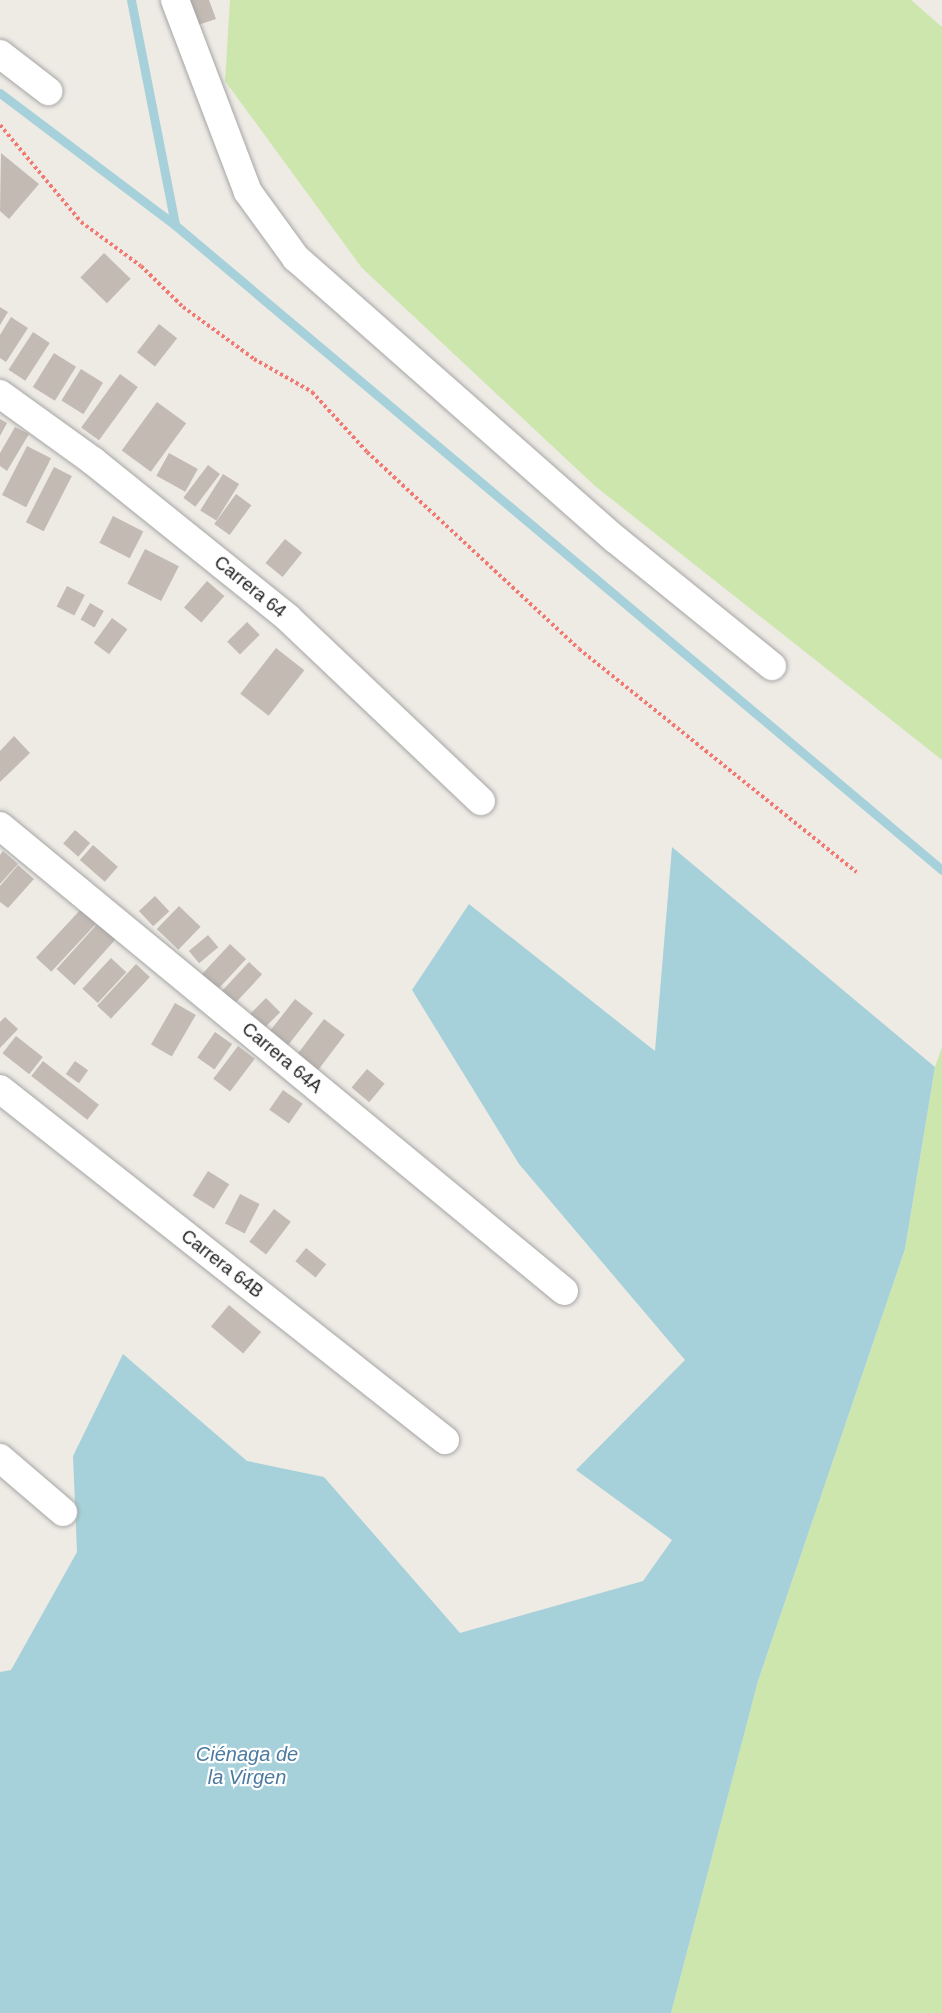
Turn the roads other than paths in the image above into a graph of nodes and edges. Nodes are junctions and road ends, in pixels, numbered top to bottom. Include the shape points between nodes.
1 (175, 0) edge
2 (0, 54) edge
3 (48, 91) dead end
4 (0, 394) edge
5 (772, 666) dead end
6 (481, 801) dead end
7 (0, 826) edge
8 (0, 1089) edge
9 (564, 1291) dead end
10 (445, 1440) dead end
11 (0, 1458) edge
12 (63, 1512) dead end

1 - 5 street via 248,192 296,258 615,539
2 - 3 street
4 - 6 street, Carrera 64 via 93,461 288,618
7 - 9 street, Carrera 64A
8 - 10 street, Carrera 64B
11 - 12 street

